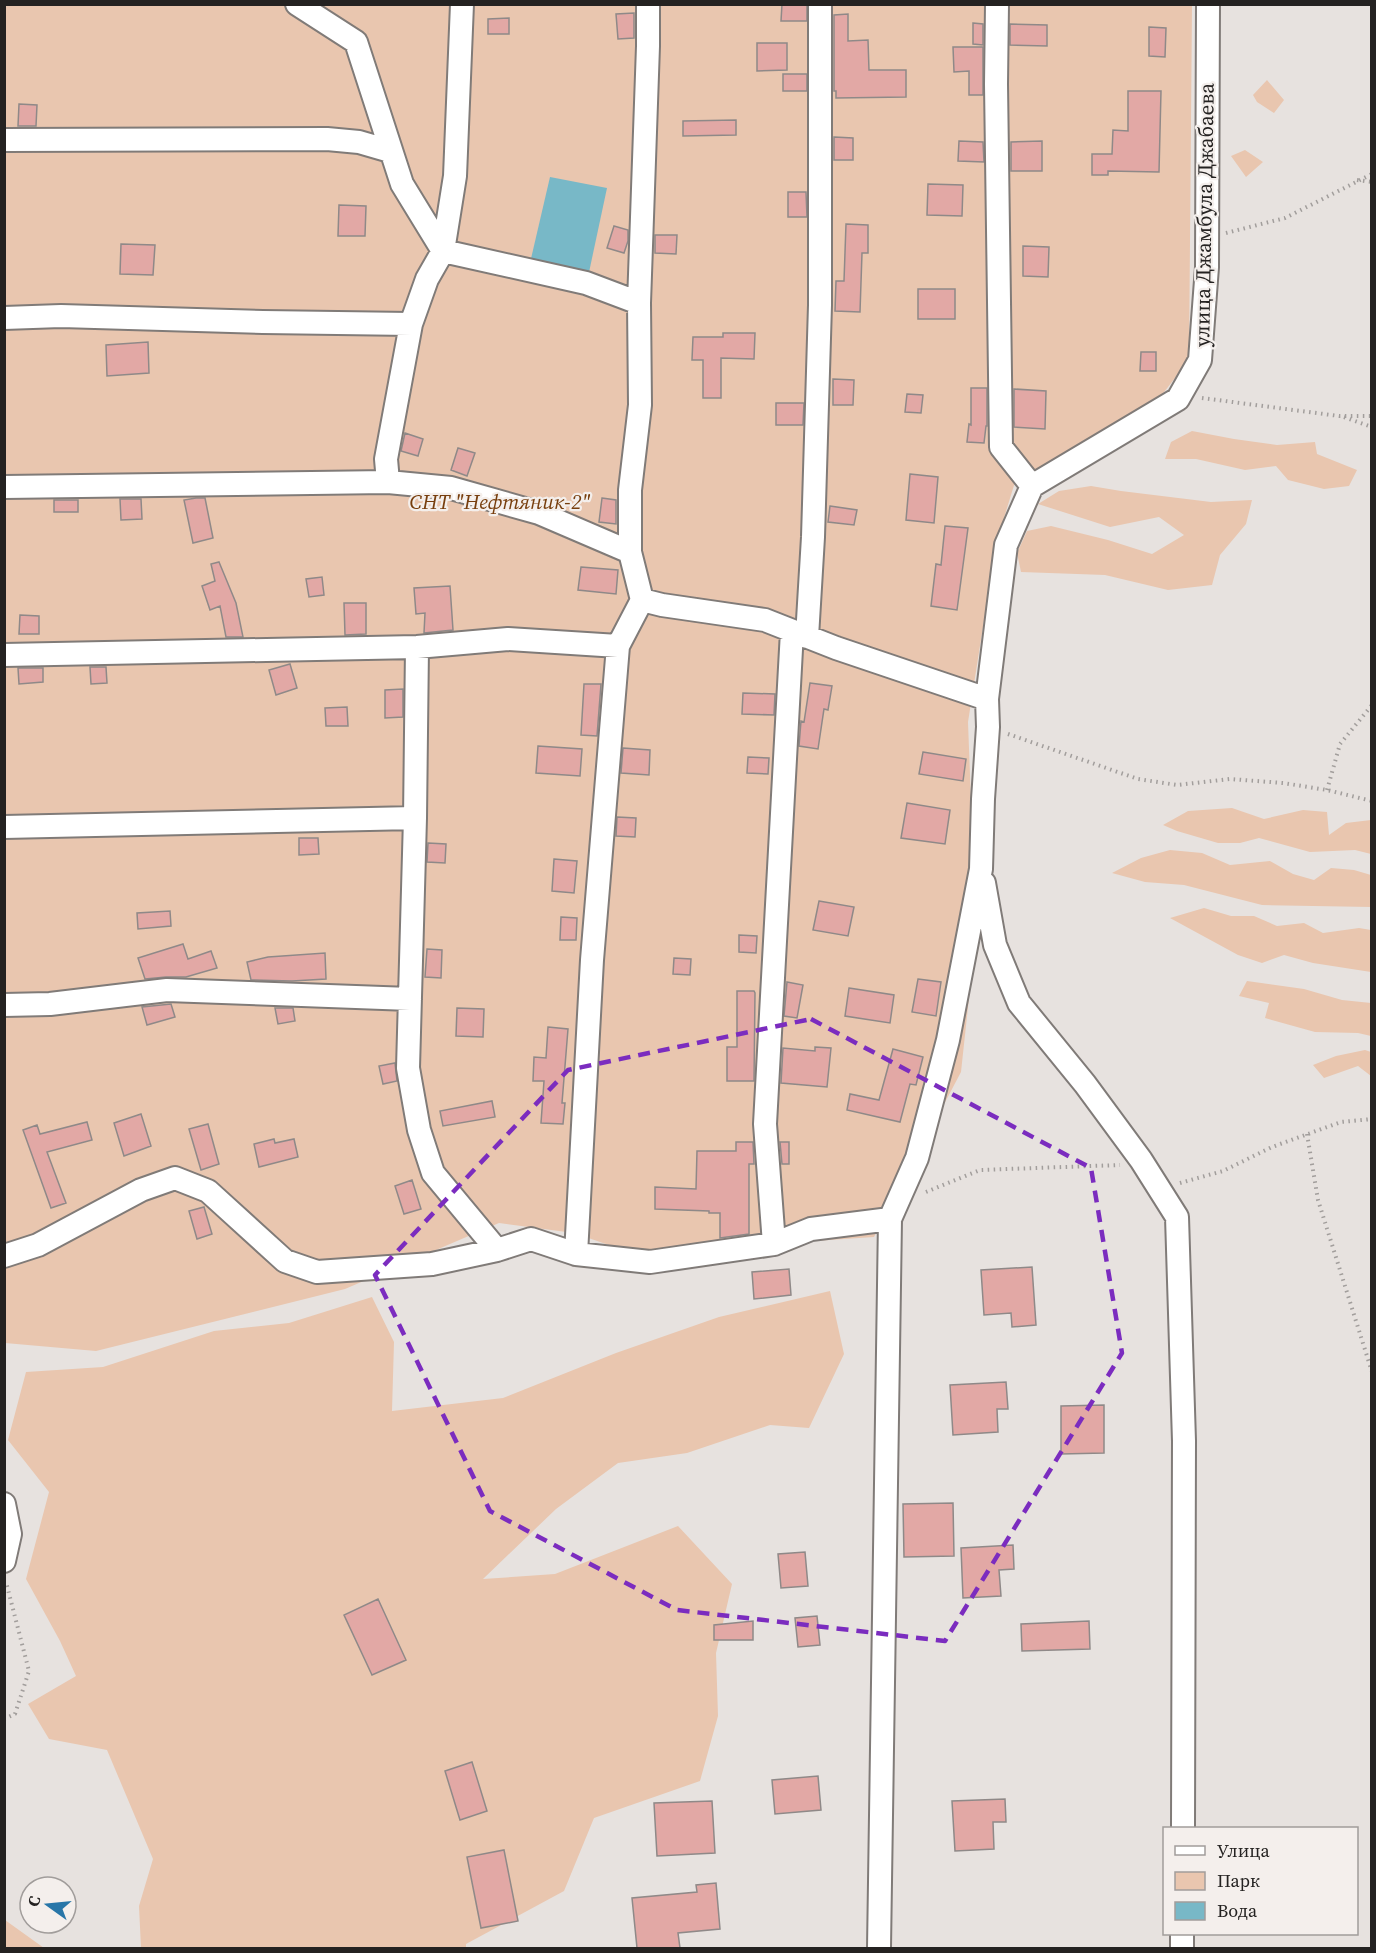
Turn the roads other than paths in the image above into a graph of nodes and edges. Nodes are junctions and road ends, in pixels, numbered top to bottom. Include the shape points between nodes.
1 (297, 4) edge
2 (462, 4) edge
3 (648, 4) edge
4 (820, 4) edge
5 (998, 4) edge
6 (1208, 4) edge
7 (4, 140) edge
8 (390, 151) junction
9 (443, 251) junction
10 (639, 303) junction
11 (4, 318) edge
12 (411, 324) junction
13 (388, 482) junction
14 (1032, 486) junction
15 (4, 487) edge
16 (630, 552) junction
17 (642, 600) junction
18 (800, 634) junction
19 (618, 646) junction
20 (417, 647) junction
21 (4, 655) edge
22 (987, 699) junction
23 (416, 818) junction
24 (4, 827) edge
25 (981, 869) junction
26 (410, 999) junction
27 (4, 1005) edge
28 (890, 1219) junction
29 (774, 1244) junction
30 (497, 1250) junction
31 (576, 1254) junction
32 (4, 1256) edge
33 (4, 1504) edge
34 (4, 1561) edge
35 (1183, 1827) edge
36 (879, 1948) edge

1 - 8 street via 356,42
2 - 9 street via 455,176
3 - 10 street
4 - 18 street via 820,305 813,537
5 - 14 street via 1001,447
6 - 14 street, улица Джамбула Джабаева via 1207,267 1200,360 1178,399
7 - 8 street via 327,139 359,142
8 - 9 street via 402,184
9 - 10 street via 586,283
9 - 12 street via 427,279
10 - 16 street via 640,405 630,490
11 - 12 street
12 - 13 street via 386,459
13 - 15 street
13 - 16 street via 451,488 539,513
14 - 22 street via 1006,545
16 - 17 street
17 - 18 street via 765,620
17 - 19 street
18 - 22 street
18 - 29 street via 765,1124
19 - 20 street via 508,639
19 - 31 street via 592,960
20 - 21 street
20 - 23 street
22 - 25 street
23 - 24 street
23 - 26 street
25 - 28 street via 948,1040 917,1158
25 - 35 street via 995,945 1019,1004 1085,1084 1177,1217 1184,1441
26 - 27 street via 167,990 50,1004
26 - 30 street via 408,1068 419,1130 433,1173
28 - 29 street via 811,1229
28 - 36 street
29 - 31 street via 650,1262
30 - 31 street via 531,1239
30 - 32 street via 432,1264 317,1272 285,1261 208,1191 175,1178 141,1190 38,1245
33 - 34 street via 10,1534

